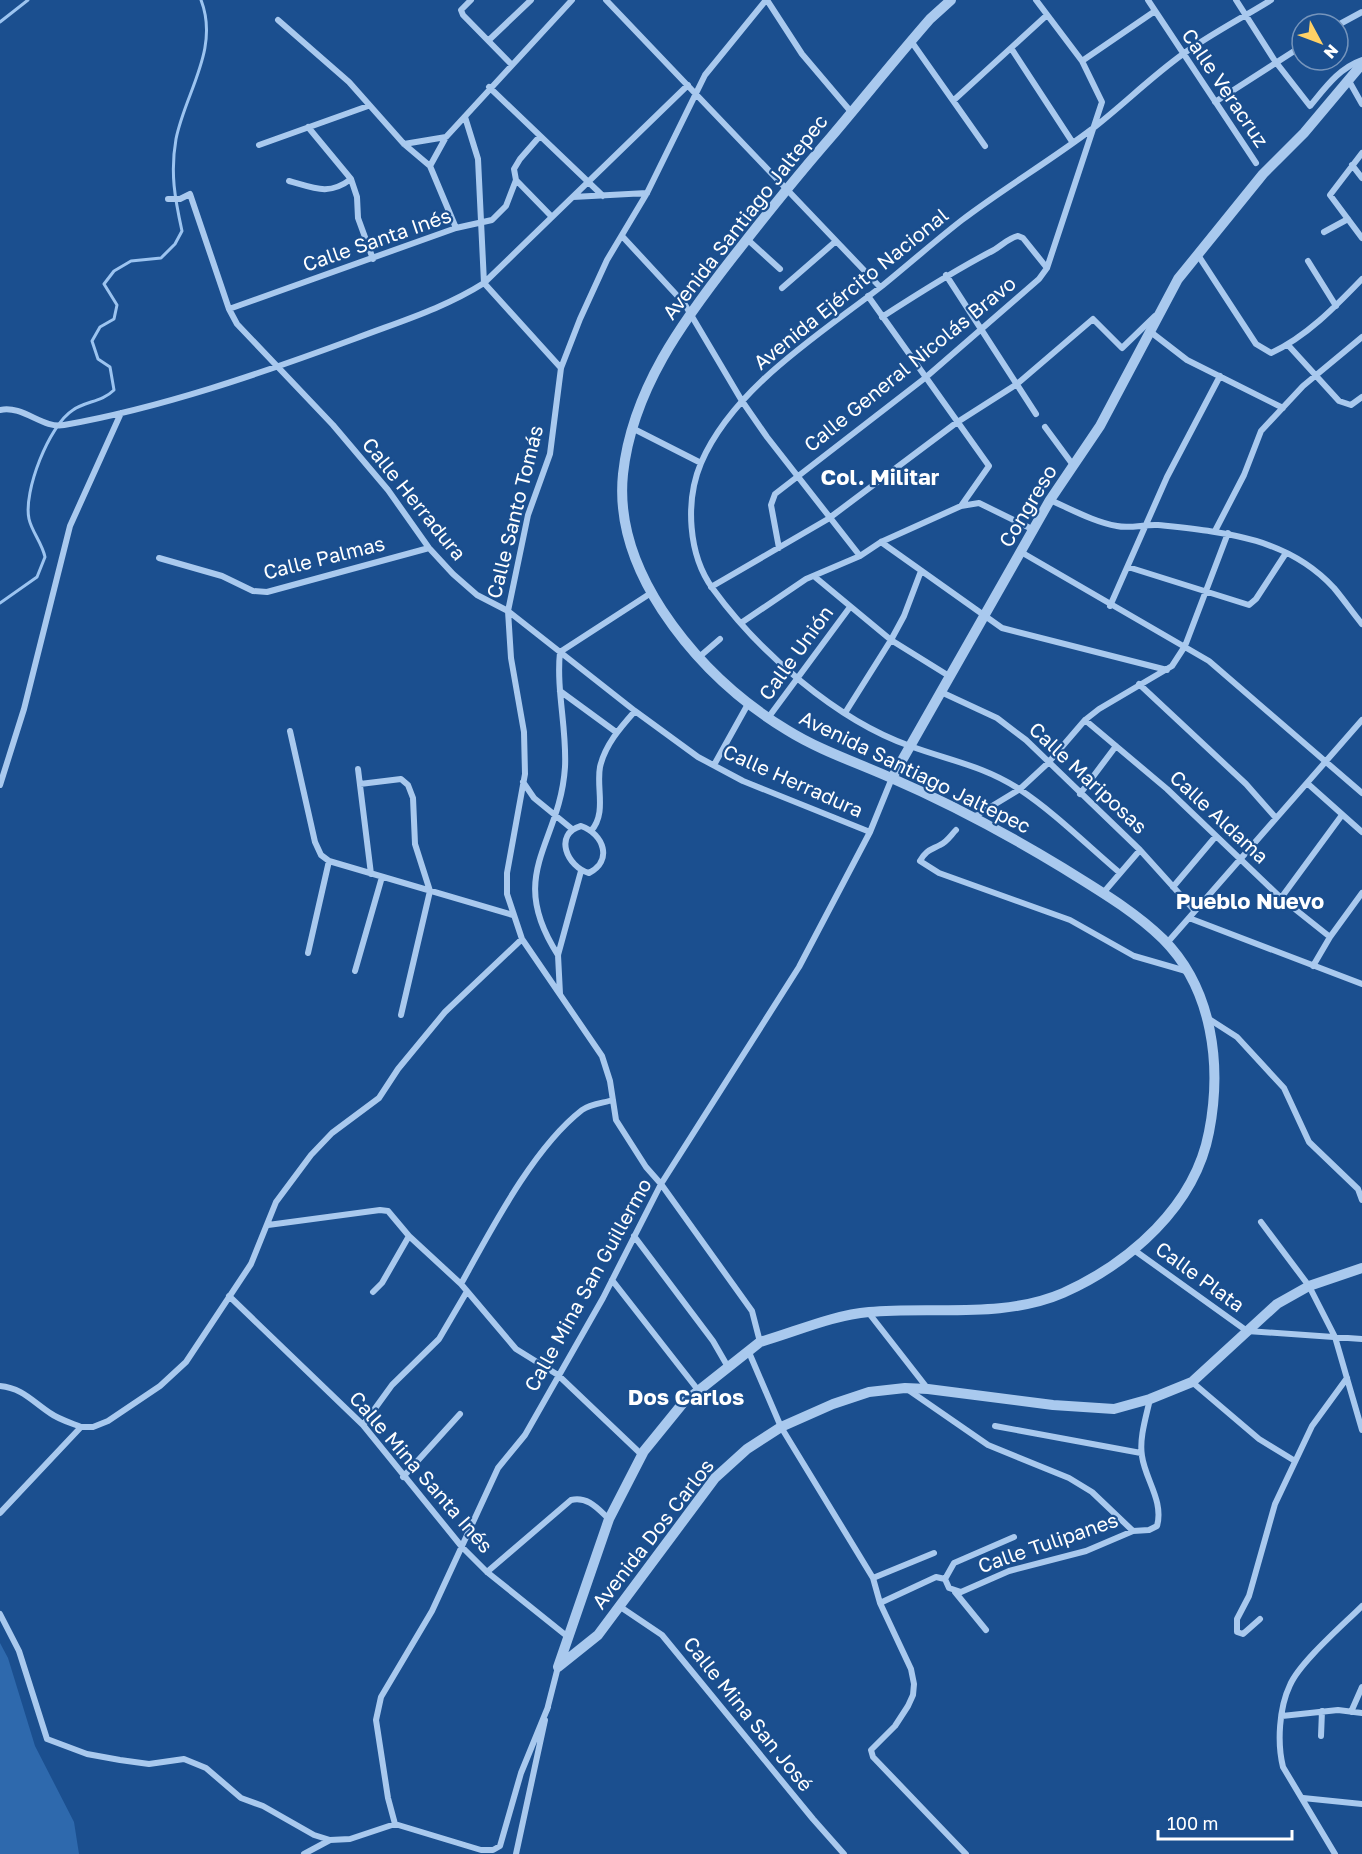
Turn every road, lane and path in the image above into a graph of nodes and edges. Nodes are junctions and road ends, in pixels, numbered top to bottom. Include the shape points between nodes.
1 (471, 0) edge
2 (531, 0) edge
3 (572, 0) edge
4 (606, 0) edge
5 (767, 0) edge
6 (951, 0) edge
7 (1036, 0) edge
8 (1047, 0) edge
9 (1148, 0) edge
10 (1236, 0) edge
11 (1271, 0) edge
12 (1041, 7) junction
13 (1155, 11) junction
14 (1047, 15) junction
15 (1246, 15) junction
16 (278, 20) dead end
17 (489, 40) junction
18 (911, 41) junction
19 (1011, 48) junction
20 (1290, 52) edge
21 (1182, 55) junction
22 (1082, 61) junction
23 (1275, 61) junction
24 (1362, 62) edge
25 (512, 63) junction
26 (1349, 81) junction
27 (688, 85) junction
28 (489, 87) junction
29 (696, 94) junction
30 (954, 100) junction
31 (1215, 102) junction
32 (1362, 104) edge
33 (368, 106) junction
34 (852, 113) junction
35 (465, 117) junction
36 (308, 127) junction
37 (1093, 128) junction
38 (540, 136) junction
39 (446, 137) junction
40 (1073, 143) junction
41 (404, 144) junction
42 (259, 145) dead end
43 (985, 146) dead end
44 (1362, 153) edge
45 (1256, 163) dead end
46 (1352, 165) junction
47 (430, 166) junction
48 (1362, 178) edge
49 (351, 179) junction
50 (516, 180) junction
51 (290, 181) dead end
52 (588, 182) junction
53 (787, 188) junction
54 (647, 194) junction
55 (603, 196) junction
56 (573, 197) junction
57 (168, 199) dead end
58 (552, 217) junction
59 (1348, 219) junction
60 (479, 222) junction
61 (456, 228) junction
62 (1324, 232) dead end
63 (622, 236) junction
64 (1362, 238) edge
65 (747, 239) junction
66 (836, 241) junction
67 (1198, 255) junction
68 (373, 259) junction
69 (1308, 261) dead end
70 (1047, 268) junction
71 (780, 269) dead end
72 (946, 274) junction
73 (1362, 279) edge
74 (484, 283) junction
75 (880, 287) junction
76 (782, 288) dead end
77 (868, 296) junction
78 (1165, 306) junction
79 (1336, 306) junction
80 (229, 309) junction
81 (690, 313) junction
82 (882, 317) junction
83 (981, 330) junction
84 (1152, 333) junction
85 (1362, 337) edge
86 (1288, 345) junction
87 (277, 367) junction
88 (561, 368) junction
89 (1220, 376) junction
90 (1315, 377) junction
91 (925, 378) junction
92 (1017, 384) junction
93 (1362, 397) edge
94 (742, 401) junction
95 (1283, 408) junction
96 (0, 410) edge
97 (121, 412) junction
98 (1036, 414) dead end
99 (956, 423) junction
100 (1045, 427) dead end
101 (633, 429) junction
102 (701, 463) junction
103 (1073, 465) junction
104 (798, 476) junction
105 (1050, 500) junction
106 (961, 506) junction
107 (828, 519) junction
108 (1147, 524) junction
109 (1034, 530) junction
110 (1215, 531) junction
111 (1228, 533) junction
112 (881, 542) junction
113 (429, 548) junction
114 (779, 548) junction
115 (1021, 552) junction
116 (1286, 553) junction
117 (860, 556) junction
118 (159, 558) dead end
119 (1128, 567) junction
120 (921, 571) junction
121 (814, 577) junction
122 (711, 587) junction
123 (651, 592) junction
124 (1204, 592) junction
125 (1110, 606) junction
126 (850, 607) junction
127 (508, 611) junction
128 (983, 616) junction
129 (741, 623) junction
130 (1362, 624) edge
131 (720, 639) dead end
132 (891, 640) junction
133 (1185, 646) junction
134 (560, 652) junction
135 (698, 658) junction
136 (1167, 670) junction
137 (949, 676) junction
138 (798, 678) junction
139 (1139, 684) junction
140 (560, 691) junction
141 (941, 692) junction
142 (748, 704) junction
143 (635, 711) junction
144 (844, 713) junction
145 (768, 718) junction
146 (1085, 720) junction
147 (1361, 722) edge
148 (291, 732) dead end
149 (616, 732) junction
150 (909, 746) junction
151 (1116, 746) junction
152 (1326, 761) junction
153 (1048, 763) junction
154 (714, 765) junction
155 (358, 769) dead end
156 (892, 778) junction
157 (523, 782) junction
158 (1307, 783) junction
159 (0, 784) edge
160 (360, 784) junction
161 (1020, 789) junction
162 (1362, 793) edge
163 (1080, 794) junction
164 (554, 813) junction
165 (1342, 815) junction
166 (974, 816) junction
167 (1276, 818) junction
168 (573, 829) junction
169 (956, 830) dead end
170 (591, 831) junction
171 (870, 832) junction
172 (1362, 832) edge
173 (1216, 836) junction
174 (1140, 850) junction
175 (1240, 860) junction
176 (329, 861) junction
177 (581, 871) junction
178 (1120, 873) junction
179 (371, 874) junction
180 (382, 877) junction
181 (1173, 887) junction
182 (430, 891) junction
183 (1104, 892) junction
184 (1362, 893) edge
185 (1281, 898) junction
186 (1195, 911) junction
187 (513, 915) junction
188 (1189, 918) junction
189 (1330, 937) junction
190 (522, 939) junction
191 (1167, 943) junction
192 (308, 953) dead end
193 (558, 955) junction
194 (1313, 966) junction
195 (355, 971) dead end
196 (1187, 971) junction
197 (1362, 984) edge
198 (560, 995) junction
199 (401, 1015) dead end
200 (1209, 1018) junction
201 (613, 1100) junction
202 (661, 1184) junction
203 (1362, 1200) edge
204 (1261, 1222) dead end
205 (268, 1225) junction
206 (409, 1236) junction
207 (634, 1236) junction
208 (1134, 1250) junction
209 (1362, 1268) edge
210 (612, 1280) junction
211 (461, 1284) junction
212 (1309, 1286) junction
213 (373, 1292) dead end
214 (466, 1293) junction
215 (229, 1296) junction
216 (868, 1312) junction
217 (1247, 1331) junction
218 (1335, 1338) junction
219 (1362, 1339) edge
220 (760, 1342) junction
221 (748, 1350) junction
222 (728, 1367) junction
223 (558, 1375) junction
224 (1347, 1378) junction
225 (1192, 1382) junction
226 (0, 1386) edge
227 (905, 1388) junction
228 (928, 1389) junction
229 (698, 1390) junction
230 (1150, 1399) junction
231 (460, 1414) dead end
232 (363, 1425) junction
233 (995, 1426) dead end
234 (81, 1427) junction
235 (781, 1427) junction
236 (1362, 1430) edge
237 (1141, 1453) junction
238 (642, 1455) junction
239 (1295, 1461) junction
240 (403, 1477) junction
241 (0, 1513) edge
242 (609, 1519) junction
243 (1133, 1531) junction
244 (1014, 1537) dead end
245 (462, 1547) junction
246 (934, 1553) dead end
247 (487, 1572) junction
248 (873, 1578) junction
249 (945, 1579) junction
250 (955, 1592) junction
251 (880, 1602) junction
252 (619, 1605) junction
253 (1362, 1606) edge
254 (0, 1614) edge
255 (1260, 1618) dead end
256 (986, 1630) dead end
257 (567, 1637) junction
258 (558, 1667) junction
259 (1362, 1687) edge
260 (548, 1707) junction
261 (1322, 1711) junction
262 (1351, 1712) junction
263 (1362, 1713) edge
264 (1282, 1716) junction
265 (1321, 1736) dead end
266 (1303, 1798) junction
267 (1362, 1804) edge
268 (395, 1824) junction
269 (330, 1840) junction
270 (304, 1854) edge
271 (516, 1854) edge
272 (844, 1854) edge
273 (966, 1854) edge
274 (1335, 1854) edge

1 - 17 street via 461,10
2 - 17 street
3 - 25 street
4 - 27 street
5 - 29 street, Calle Santo Tomás via 705,75
5 - 34 street via 802,54
6 - 18 street, Avenida Santiago Jaltepec
7 - 12 street, Calle General Nicolás Bravo
8 - 12 street
9 - 13 street, Calle Veracruz
10 - 15 street
11 - 15 street, Avenida Ejército Nacional
12 - 14 street, Calle General Nicolás Bravo
13 - 21 street, Calle Veracruz
13 - 22 street
14 - 19 street
14 - 22 street, Calle General Nicolás Bravo
15 - 21 street, Avenida Ejército Nacional
15 - 23 street
16 - 33 street via 349,82
17 - 25 street
18 - 30 street
18 - 34 street, Avenida Santiago Jaltepec
19 - 30 street
19 - 40 street
20 - 23 street
21 - 31 street, Calle Veracruz
21 - 37 street, Avenida Ejército Nacional
22 - 37 street, Calle General Nicolás Bravo via 1102,102
23 - 24 street via 1310,106 1335,76 1347,66
23 - 31 street
24 - 26 street, Congreso
25 - 28 street
26 - 32 street
26 - 67 street, Congreso via 1263,174
27 - 29 street
27 - 52 street
28 - 35 street
28 - 38 street
29 - 53 street
29 - 54 street, Calle Santo Tomás
30 - 43 street
31 - 45 street, Calle Veracruz
33 - 36 street
33 - 41 street
34 - 53 street, Avenida Santiago Jaltepec
35 - 39 street
35 - 60 street via 478,159
36 - 42 street
36 - 49 street
37 - 40 street, Avenida Ejército Nacional
37 - 70 street, Calle General Nicolás Bravo
38 - 50 street, Calle Santa Inés via 514,169
38 - 52 street
39 - 41 street
39 - 47 street
40 - 75 street, Avenida Ejército Nacional via 964,219
41 - 47 street
44 - 46 street
46 - 48 street
46 - 59 street via 1330,195
47 - 61 street
49 - 51 street via 339,188 327,190
49 - 68 street via 358,218
50 - 58 street
50 - 60 street, Calle Santa Inés via 506,206 492,220
52 - 55 street
52 - 56 street
53 - 65 street, Avenida Santiago Jaltepec
53 - 66 street
54 - 55 street
54 - 63 street, Calle Santo Tomás
55 - 56 street
56 - 58 street
57 - 80 street, Calle Herradura via 190,194
58 - 74 street
59 - 62 street
59 - 64 street
60 - 61 street, Calle Santa Inés
60 - 74 street
61 - 68 street, Calle Santa Inés
63 - 81 street
63 - 88 street, Calle Santo Tomás via 602,270
65 - 71 street
65 - 81 street, Avenida Santiago Jaltepec
66 - 75 street
66 - 76 street
67 - 78 street, Congreso
67 - 86 street via 1256,344 1271,353
68 - 80 street, Calle Santa Inés
69 - 79 street
70 - 72 street via 1018,236
70 - 83 street, Calle General Nicolás Bravo
72 - 82 street
72 - 83 street
73 - 79 street
74 - 87 street via 456,301
74 - 88 street
75 - 77 street, Avenida Ejército Nacional
77 - 82 street
77 - 94 street, Avenida Ejército Nacional via 805,343
78 - 84 street, Congreso
78 - 92 street via 1122,348 1093,319
79 - 86 street
80 - 87 street, Calle Herradura via 237,324
81 - 94 street
81 - 101 street, Avenida Santiago Jaltepec via 658,364
82 - 91 street
83 - 91 street, Calle General Nicolás Bravo
83 - 92 street
84 - 89 street via 1187,360
84 - 103 street, Congreso via 1100,426
85 - 90 street
86 - 90 street via 1308,364
87 - 97 street
87 - 113 street, Calle Herradura via 388,490
88 - 127 street, Calle Santo Tomás via 550,454 528,515
89 - 95 street
89 - 108 street
90 - 93 street via 1339,401 1351,405
90 - 95 street
91 - 99 street
91 - 104 street, Calle General Nicolás Bravo
92 - 98 street
92 - 99 street
94 - 102 street, Avenida Ejército Nacional
94 - 104 street
95 - 110 street via 1261,431
96 - 97 street via 11,408 54,426
97 - 159 street via 70,526 24,709
99 - 106 street via 989,466
99 - 107 street
100 - 103 street
101 - 102 street
101 - 123 street, Avenida Santiago Jaltepec via 623,475 624,508 628,543
102 - 122 street, Avenida Ejército Nacional via 694,487 694,544
103 - 105 street, Congreso
104 - 107 street
104 - 114 street, Calle General Nicolás Bravo via 772,499
105 - 108 street via 1104,523 1121,527
105 - 109 street, Congreso
106 - 109 street via 980,503
106 - 112 street
107 - 114 street
107 - 117 street
108 - 110 street
108 - 119 street
109 - 115 street, Congreso
110 - 111 street
111 - 116 street via 1266,542
111 - 124 street
112 - 117 street
112 - 120 street
113 - 118 street, Calle Palmas via 267,592 253,591 222,576
113 - 127 street, Calle Herradura via 477,594
114 - 122 street
115 - 125 street
115 - 128 street, Congreso
116 - 124 street via 1249,605
116 - 130 street via 1333,587
117 - 121 street
119 - 124 street
119 - 125 street
120 - 128 street
120 - 132 street
121 - 126 street
121 - 129 street via 784,591
122 - 129 street, Avenida Ejército Nacional
123 - 134 street
123 - 135 street, Avenida Santiago Jaltepec
124 - 133 street
125 - 133 street
126 - 132 street
126 - 138 street, Calle Unión
127 - 134 street, Calle Herradura
127 - 157 street, Calle Santo Tomás via 511,658 524,732
128 - 136 street via 1002,628
128 - 137 street, Congreso
129 - 138 street, Avenida Ejército Nacional
131 - 135 street
132 - 137 street
132 - 144 street
133 - 136 street
133 - 152 street via 1228,676
134 - 140 street
134 - 143 street, Calle Herradura
135 - 142 street, Avenida Santiago Jaltepec via 715,678
136 - 139 street
137 - 141 street, Congreso
138 - 144 street, Avenida Ejército Nacional via 819,698
138 - 145 street, Calle Unión
139 - 146 street
139 - 167 street via 1246,784
140 - 149 street
140 - 164 street via 565,762 563,790
141 - 150 street, Congreso
141 - 153 street, Calle Mariposas via 997,718
142 - 145 street, Avenida Santiago Jaltepec
142 - 154 street
143 - 149 street
143 - 154 street, Calle Herradura
144 - 150 street, Avenida Ejército Nacional
145 - 156 street, Avenida Santiago Jaltepec via 818,748
146 - 151 street, Calle Aldama
146 - 153 street
147 - 152 street
148 - 176 street via 315,842
149 - 170 street via 599,770 600,802
150 - 156 street, Congreso
150 - 161 street, Avenida Ejército Nacional via 952,757
151 - 163 street
151 - 173 street, Calle Aldama
152 - 158 street
152 - 162 street
153 - 161 street
153 - 163 street, Calle Mariposas
154 - 171 street, Calle Herradura via 743,781
155 - 160 street
156 - 166 street, Avenida Santiago Jaltepec
156 - 171 street, Calle Mina San Guillermo
157 - 164 street via 534,798
157 - 187 street, Calle Santo Tomás via 507,873
158 - 165 street
158 - 167 street
160 - 179 street
160 - 182 street via 401,779 408,784 413,798 415,844
161 - 166 street
161 - 178 street, Avenida Ejército Nacional
163 - 174 street, Calle Mariposas
164 - 168 street
164 - 193 street via 537,867 534,902 545,934
165 - 172 street
165 - 185 street
166 - 183 street, Avenida Santiago Jaltepec
167 - 175 street
168 - 170 street via 580,826
168 - 177 street via 565,838 565,846 569,859
169 - 196 street via 920,861 939,873 1070,920 1134,956
170 - 177 street via 602,842 603,861 589,873
171 - 202 street, Calle Mina San Guillermo via 800,967
173 - 175 street, Calle Aldama
173 - 181 street
174 - 178 street
174 - 181 street, Calle Mariposas
175 - 185 street, Calle Aldama
175 - 186 street
176 - 179 street
176 - 192 street
177 - 193 street
178 - 183 street
179 - 180 street
180 - 182 street
180 - 195 street
181 - 186 street, Calle Mariposas
182 - 187 street
182 - 199 street
183 - 191 street, Avenida Santiago Jaltepec
184 - 189 street
185 - 189 street, Calle Aldama
186 - 188 street
187 - 190 street, Calle Santo Tomás
188 - 191 street
188 - 194 street
189 - 194 street
190 - 198 street, Calle Santo Tomás
190 - 205 street via 445,1012 379,1098 332,1133 312,1155 276,1202
191 - 196 street, Avenida Santiago Jaltepec
193 - 198 street
194 - 197 street
196 - 200 street, Avenida Santiago Jaltepec
198 - 201 street, Calle Santo Tomás via 602,1056
200 - 203 street via 1237,1037 1284,1088 1309,1142 1358,1189
200 - 208 street, Avenida Santiago Jaltepec via 1215,1093 1207,1146 1179,1201
201 - 202 street, Calle Santo Tomás via 616,1120
201 - 211 street via 583,1109 539,1157 512,1195
202 - 207 street, Calle Mina San Guillermo
202 - 220 street, Calle Santo Tomás via 753,1311
204 - 212 street
205 - 206 street via 380,1210 388,1211
205 - 215 street via 251,1264
206 - 211 street
206 - 213 street
207 - 210 street, Calle Mina San Guillermo
207 - 222 street
208 - 216 street, Avenida Santiago Jaltepec via 1058,1296 1028,1303 999,1308
208 - 217 street, Calle Plata
209 - 212 street
210 - 223 street, Calle Mina San Guillermo
210 - 229 street
211 - 214 street
212 - 217 street via 1277,1304
212 - 218 street
214 - 223 street via 516,1349
214 - 232 street via 439,1339 392,1385
215 - 232 street, Calle Mina Santa Inés
215 - 234 street via 202,1342 160,1386 108,1421
216 - 220 street, Avenida Santiago Jaltepec
216 - 228 street
217 - 218 street
217 - 225 street
218 - 219 street
218 - 224 street
220 - 221 street, Avenida Santiago Jaltepec
221 - 222 street, Avenida Santiago Jaltepec
221 - 235 street
222 - 229 street, Avenida Santiago Jaltepec
223 - 238 street
223 - 245 street, Calle Mina San Guillermo via 525,1435 498,1468
224 - 236 street
224 - 239 street via 1312,1426
225 - 230 street, Avenida Dos Carlos
225 - 239 street via 1259,1439
226 - 234 street via 27,1394 51,1414
227 - 228 street, Avenida Dos Carlos
227 - 235 street, Avenida Dos Carlos via 869,1392
227 - 243 street via 988,1445 1069,1478 1092,1492
228 - 230 street, Avenida Dos Carlos via 1114,1409
229 - 238 street, Avenida Santiago Jaltepec
230 - 237 street
231 - 240 street
232 - 240 street, Calle Mina Santa Inés
233 - 237 street
234 - 241 street
235 - 248 street
235 - 252 street, Avenida Dos Carlos via 747,1449 715,1478
237 - 243 street, Calle Tulipanes via 1154,1489 1159,1519 1158,1526
238 - 242 street, Avenida Santiago Jaltepec
239 - 255 street via 1275,1504 1250,1596 1237,1619 1237,1632 1244,1634
240 - 245 street, Calle Mina Santa Inés
242 - 247 street via 590,1502 571,1500
242 - 257 street, Avenida Santiago Jaltepec
243 - 250 street, Calle Tulipanes via 1086,1551 1009,1570
244 - 249 street via 954,1563
245 - 247 street, Calle Mina Santa Inés
245 - 268 street, Calle Mina San Guillermo via 432,1611 381,1697 376,1720
246 - 248 street
247 - 257 street, Calle Mina Santa Inés
248 - 251 street
249 - 250 street
249 - 251 street via 936,1577
250 - 256 street
251 - 273 street via 914,1684 908,1707 871,1750 873,1757
252 - 258 street, Avenida Dos Carlos via 598,1635
252 - 272 street, Calle Mina San José via 662,1635
253 - 264 street via 1290,1684
254 - 269 street via 19,1651 47,1739 87,1754 120,1760 149,1764 184,1759 206,1768 241,1798
257 - 258 street, Avenida Santiago Jaltepec
258 - 260 street
259 - 262 street
260 - 268 street via 524,1764 500,1846 481,1850
260 - 271 street
261 - 262 street
261 - 264 street
261 - 265 street
262 - 263 street
264 - 266 street via 1279,1751 1283,1767
266 - 267 street
266 - 274 street
268 - 269 street via 350,1839
269 - 270 street

